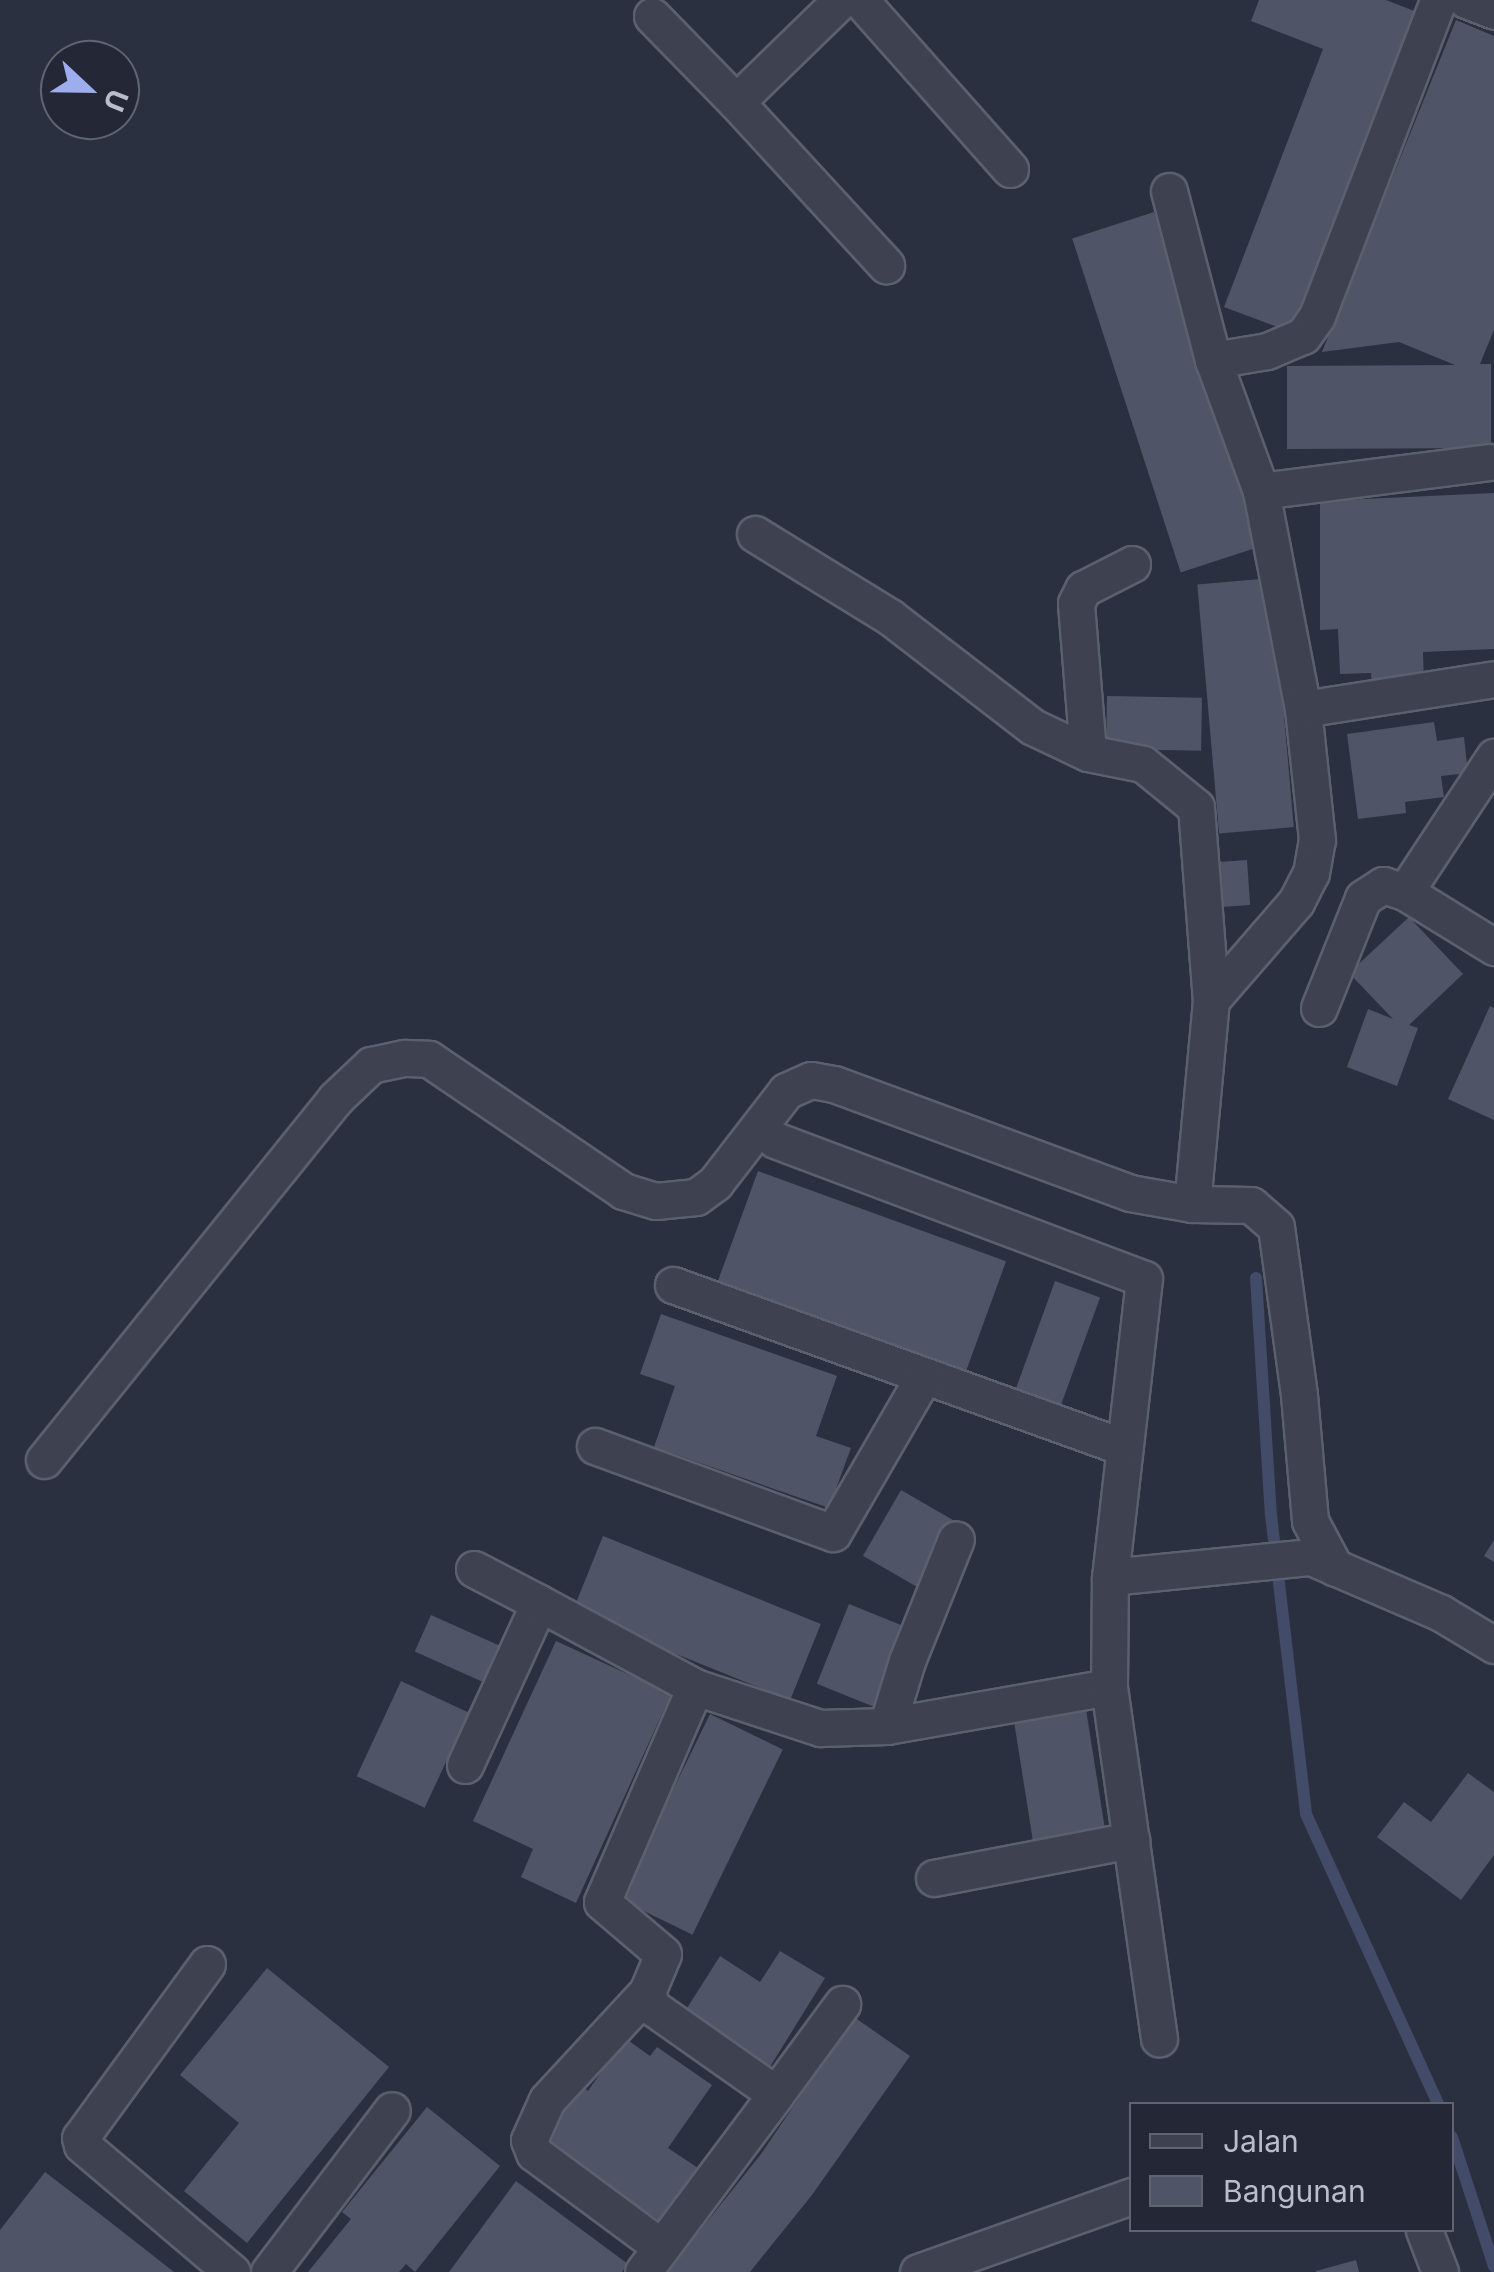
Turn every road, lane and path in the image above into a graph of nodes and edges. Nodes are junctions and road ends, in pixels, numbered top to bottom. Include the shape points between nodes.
1 (841, 0) edge
2 (860, 0) edge
3 (1438, 0) edge
4 (652, 16) dead end
5 (736, 102) junction
6 (1010, 168) dead end
7 (1169, 191) dead end
8 (886, 265) dead end
9 (1213, 360) junction
10 (1492, 454) edge
11 (1261, 491) junction
12 (755, 534) dead end
13 (1132, 564) dead end
14 (1494, 679) edge
15 (1303, 708) junction
16 (1088, 754) junction
17 (1494, 757) edge
18 (1405, 892) junction
19 (1494, 947) edge
20 (1211, 1000) junction
21 (1320, 1008) dead end
22 (774, 1140) dead end
23 (1192, 1204) junction
24 (673, 1284) dead end
25 (924, 1376) junction
26 (595, 1446) dead end
27 (1123, 1446) junction
28 (44, 1460) dead end
29 (956, 1539) dead end
30 (1323, 1562) junction
31 (474, 1568) dead end
32 (1110, 1577) junction
33 (551, 1610) junction
34 (1494, 1645) edge
35 (1109, 1686) junction
36 (694, 1687) junction
37 (888, 1726) junction
38 (465, 1765) dead end
39 (1131, 1840) junction
40 (934, 1878) dead end
41 (208, 1964) dead end
42 (647, 1992) junction
43 (842, 2004) dead end
44 (1160, 2038) dead end
45 (776, 2094) junction
46 (392, 2110) dead end
47 (1129, 2197) edge
48 (1425, 2232) edge
49 (652, 2260) edge
50 (232, 2272) edge
51 (269, 2272) edge
52 (918, 2272) edge
53 (1440, 2272) edge

1 - 5 street
2 - 6 street
3 - 9 street via 1317,316 1303,336
4 - 5 street
5 - 8 street
7 - 9 street
9 - 11 street
10 - 11 street
11 - 15 street
12 - 16 street via 890,617 1033,728
13 - 16 street via 1083,588 1076,602
14 - 15 street
15 - 20 street via 1317,840 1310,873 1296,902
16 - 20 street via 1143,764 1196,807
17 - 18 street
18 - 19 street
18 - 21 street via 1383,885 1363,898
20 - 23 street
22 - 27 street via 1144,1279
23 - 28 street via 1130,1194 811,1080 786,1091 715,1183 696,1196 656,1202 623,1191 429,1059 405,1058 372,1066 334,1099
23 - 30 street via 1251,1206 1276,1227 1310,1521
24 - 25 street
25 - 26 street via 833,1534
25 - 27 street
27 - 32 street
29 - 37 street
30 - 32 street via 1240,1562
30 - 34 street via 1441,1613
31 - 33 street
32 - 35 street
33 - 36 street
33 - 38 street
35 - 37 street
35 - 39 street
36 - 37 street via 820,1728
36 - 42 street via 602,1902 663,1954
39 - 40 street
39 - 44 street
41 - 50 street via 80,2138
42 - 45 street via 652,2007
42 - 49 street via 547,2100 529,2140 534,2153
43 - 45 street
45 - 49 street
46 - 51 street
47 - 52 street
48 - 53 street

